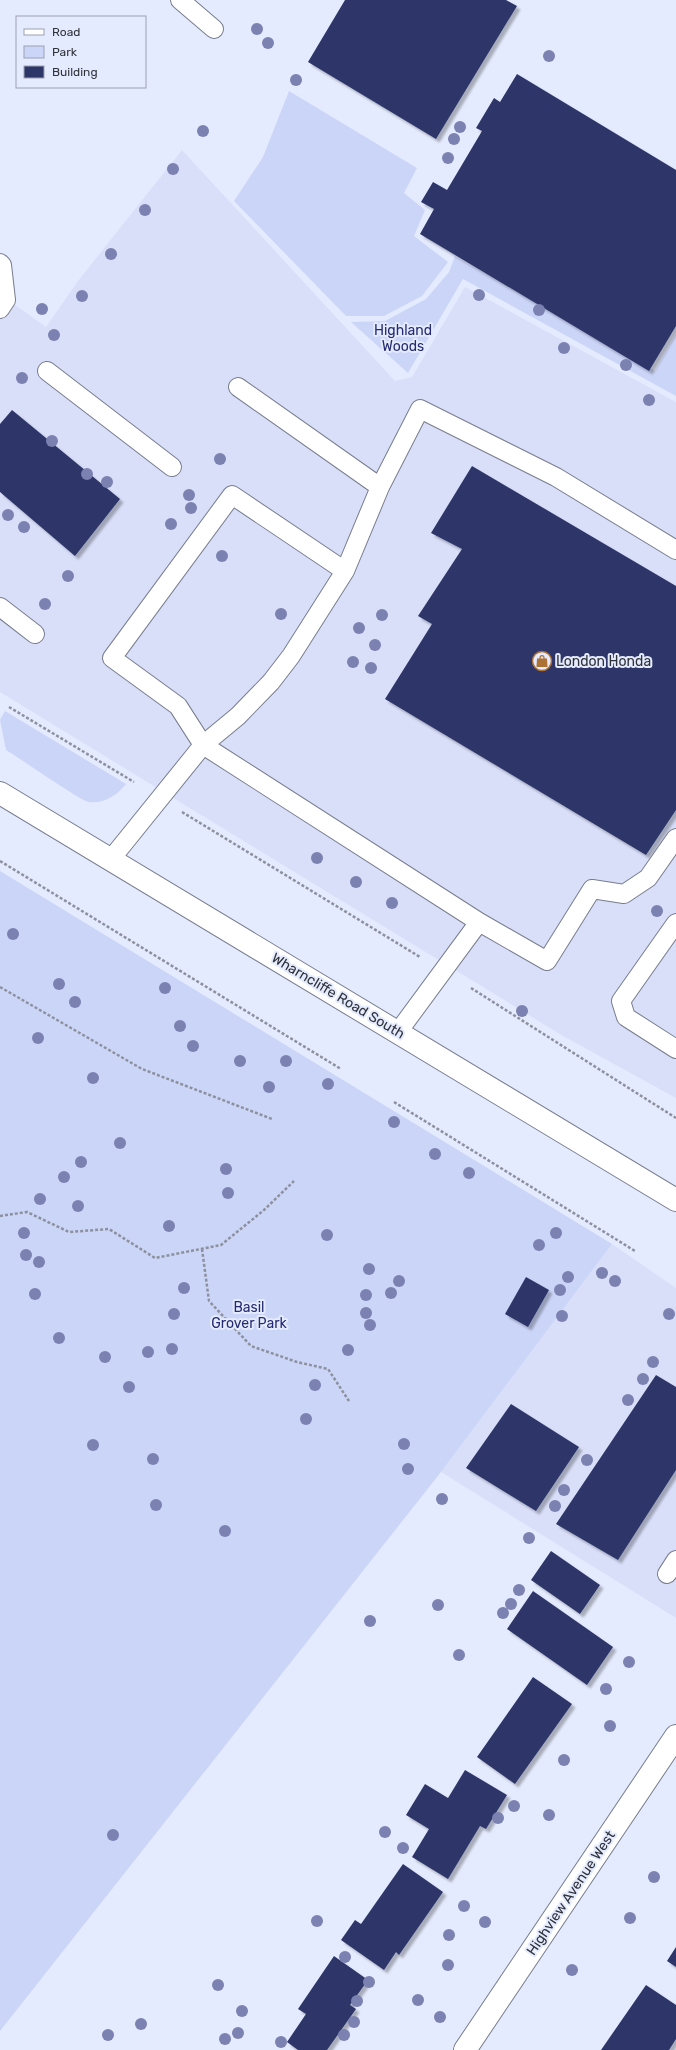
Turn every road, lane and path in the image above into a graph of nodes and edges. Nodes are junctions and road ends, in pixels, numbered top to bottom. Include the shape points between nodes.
1 (180, 0) edge
2 (214, 29) dead end
3 (0, 263) edge
4 (0, 309) edge
5 (47, 371) dead end
6 (238, 387) dead end
7 (172, 467) dead end
8 (380, 487) junction
9 (676, 550) edge
10 (345, 571) junction
11 (0, 607) edge
12 (35, 634) dead end
13 (9, 707) dead end
14 (203, 745) junction
15 (134, 782) dead end
16 (0, 793) edge
17 (177, 808) dead end
18 (676, 838) edge
19 (111, 859) junction
20 (0, 861) edge
21 (479, 922) junction
22 (676, 923) edge
23 (421, 958) dead end
24 (0, 987) edge
25 (472, 988) dead end
26 (398, 1032) junction
27 (676, 1049) edge
28 (341, 1070) dead end
29 (394, 1102) dead end
30 (676, 1118) edge
31 (272, 1119) dead end
32 (294, 1181) dead end
33 (676, 1200) edge
34 (0, 1216) edge
35 (202, 1249) junction
36 (635, 1251) dead end
37 (349, 1401) dead end
38 (676, 1736) edge
39 (465, 2050) edge

1 - 2 lane
3 - 4 lane via 6,300
5 - 7 lane
6 - 8 lane
8 - 9 lane via 420,409 556,477
8 - 10 lane
10 - 14 lane via 291,656 271,682 238,716
10 - 14 lane via 232,495 112,658 178,706
11 - 12 lane
13 - 15 path
14 - 19 lane
14 - 21 lane
16 - 19 main road, Wharncliffe Road South
17 - 23 path
18 - 21 lane via 648,878 624,894 592,889 547,961
19 - 26 main road, Wharncliffe Road South
20 - 28 path
21 - 26 lane
22 - 27 lane via 621,1000 626,1017
24 - 31 path via 142,1069
25 - 30 path
26 - 33 main road, Wharncliffe Road South
29 - 36 path
32 - 35 path via 264,1210 221,1245
34 - 35 path via 27,1212 69,1232 109,1229 155,1258
35 - 37 path via 209,1301 251,1346 328,1369
38 - 39 main road, Highview Avenue West

